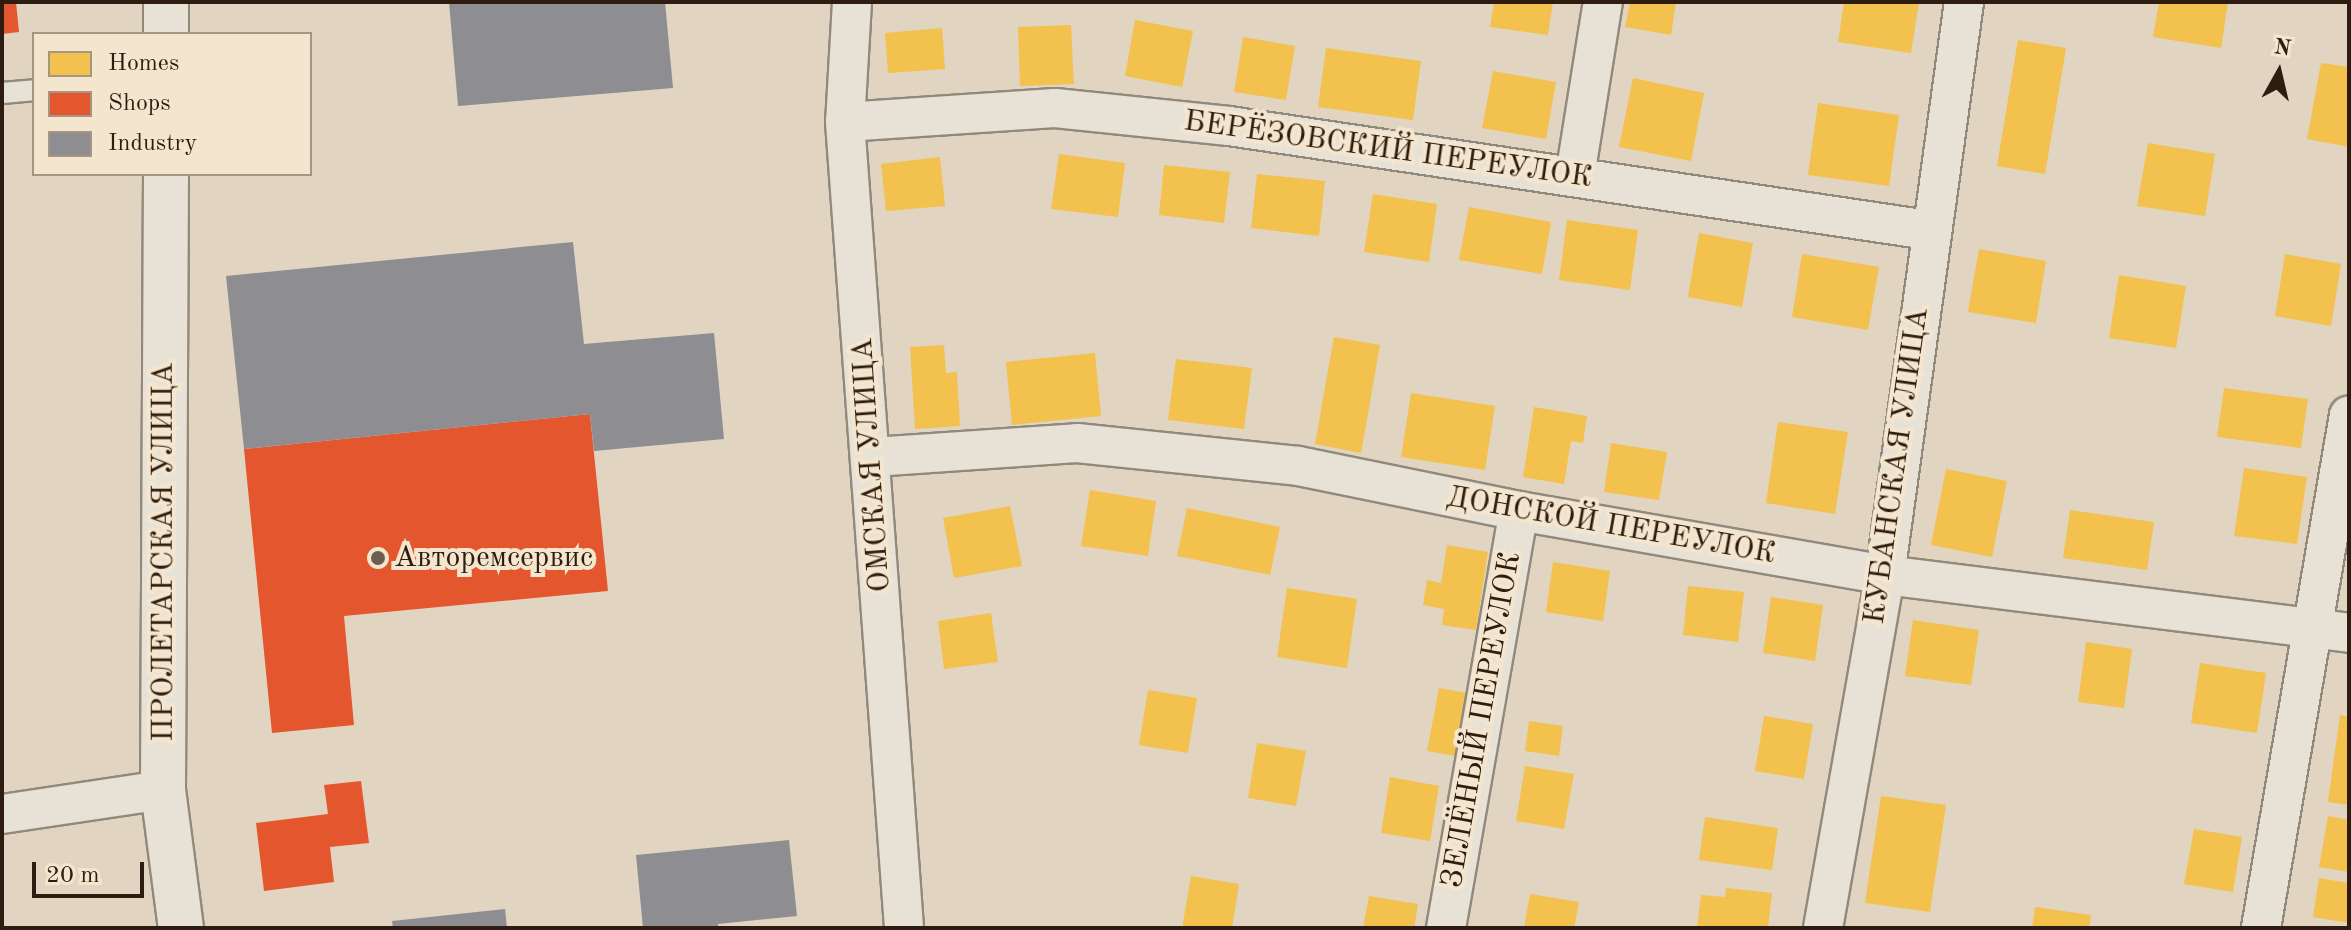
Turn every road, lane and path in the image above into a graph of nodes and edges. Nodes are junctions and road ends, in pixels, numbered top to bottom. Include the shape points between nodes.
1 (166, 2) edge
2 (852, 2) edge
3 (1603, 2) edge
4 (1964, 2) edge
5 (166, 32) edge
6 (32, 90) edge
7 (2, 93) edge
8 (845, 122) junction
9 (166, 176) edge
10 (1575, 176) junction
11 (1928, 230) junction
12 (2349, 415) edge
13 (873, 457) junction
14 (1519, 511) junction
15 (1885, 575) junction
16 (2331, 630) edge
17 (163, 790) junction
18 (2, 814) edge
19 (181, 928) edge
20 (904, 928) edge
21 (1446, 928) edge
22 (1823, 928) edge
23 (2261, 928) edge

1 - 5 street
2 - 8 street, ОМСКАЯ УЛИЦА
3 - 10 street
4 - 11 street, КУБАНСКАЯ УЛИЦА
6 - 7 lane
8 - 10 street, БЕРЁЗОВСКИЙ ПЕРЕУЛОК via 1055,108 1229,126
8 - 13 street, ОМСКАЯ УЛИЦА
9 - 17 street, ПРОЛЕТАРСКАЯ УЛИЦА
10 - 11 street, БЕРЁЗОВСКИЙ ПЕРЕУЛОК
11 - 15 street, КУБАНСКАЯ УЛИЦА
12 - 16 street
13 - 14 street, ДОНСКОЙ ПЕРЕУЛОК via 1077,443 1298,466
13 - 20 street, ОМСКАЯ УЛИЦА
14 - 15 street, ДОНСКОЙ ПЕРЕУЛОК
14 - 21 street, ЗЕЛЁНЫЙ ПЕРЕУЛОК
15 - 16 street, ДОНСКОЙ ПЕРЕУЛОК
15 - 22 street, КУБАНСКАЯ УЛИЦА
16 - 23 street
17 - 18 street
17 - 19 street, ПРОЛЕТАРСКАЯ УЛИЦА

